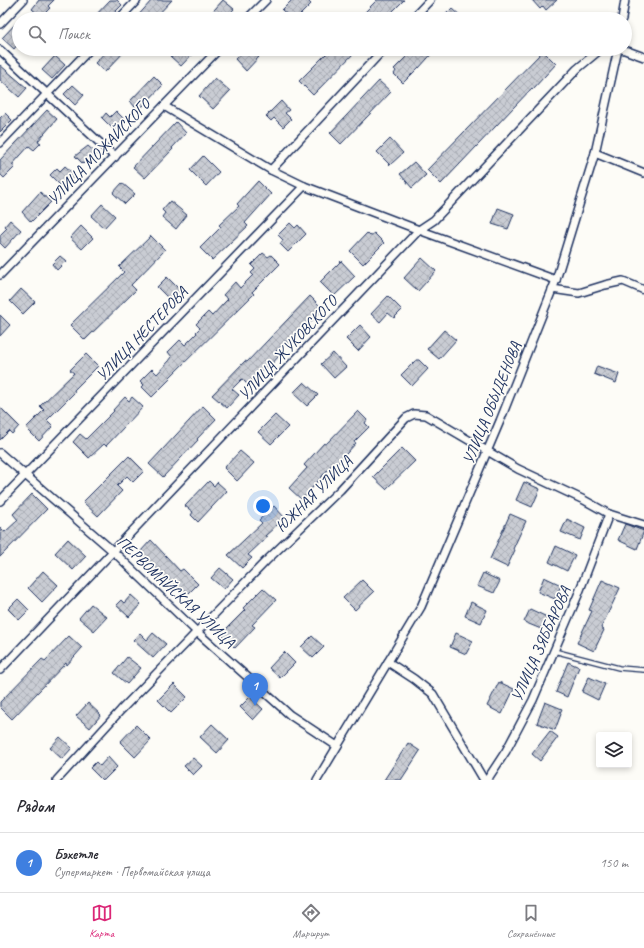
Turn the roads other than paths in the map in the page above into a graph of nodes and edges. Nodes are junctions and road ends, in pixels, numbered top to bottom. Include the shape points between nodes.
1 (23, 0) edge
2 (137, 0) edge
3 (266, 0) edge
4 (430, 0) edge
5 (625, 0) edge
6 (126, 12) edge
7 (254, 12) edge
8 (419, 12) edge
9 (623, 12) edge
10 (0, 24) edge
11 (0, 50) edge
12 (632, 53) edge
13 (83, 56) edge
14 (211, 56) edge
15 (377, 56) edge
16 (593, 56) edge
17 (616, 56) edge
18 (644, 57) edge
19 (48, 93) junction
20 (164, 106) junction
21 (0, 143) edge
22 (594, 153) junction
23 (115, 157) junction
24 (271, 170) junction
25 (644, 173) edge
26 (304, 186) junction
27 (420, 230) junction
28 (0, 275) edge
29 (556, 280) junction
30 (552, 289) junction
31 (644, 290) edge
32 (487, 452) junction
33 (0, 453) edge
34 (24, 475) junction
35 (0, 501) edge
36 (609, 514) junction
37 (644, 525) edge
38 (114, 552) junction
39 (197, 632) junction
40 (554, 651) junction
41 (388, 662) junction
42 (0, 670) edge
43 (644, 670) edge
44 (337, 746) junction
45 (57, 780) edge
46 (317, 780) edge
47 (484, 780) edge
48 (487, 780) edge

1 - 10 street
2 - 6 street
3 - 7 street
4 - 8 street
5 - 9 street
11 - 19 street
12 - 18 street
13 - 19 street
14 - 20 street, УЛИЦА МОЖАЙСКОГО
15 - 24 street
16 - 27 street, УЛИЦА ЖУКОВСКОГО via 577,69 434,220
17 - 22 street, УЛИЦА ОБЫДЕНОВА
19 - 21 street
19 - 23 street
20 - 23 street, УЛИЦА МОЖАЙСКОГО
20 - 24 street
22 - 25 street
22 - 29 street, УЛИЦА ОБЫДЕНОВА
23 - 28 street, УЛИЦА МОЖАЙСКОГО
24 - 26 street
26 - 27 street
26 - 34 street, УЛИЦА НЕСТЕРОВА
27 - 29 street
27 - 38 street, УЛИЦА ЖУКОВСКОГО
29 - 30 street, УЛИЦА ОБЫДЕНОВА
30 - 31 street via 579,293 623,281
30 - 32 street, УЛИЦА ОБЫДЕНОВА
32 - 36 street, ЮЖНАЯ УЛИЦА
32 - 39 street, ЮЖНАЯ УЛИЦА via 426,415 414,414 406,418 340,490
32 - 41 street, УЛИЦА ОБЫДЕНОВА via 421,607
33 - 34 street, ПЕРВОМАЙСКАЯ УЛИЦА
34 - 35 street, УЛИЦА НЕСТЕРОВА
34 - 38 street, ПЕРВОМАЙСКАЯ УЛИЦА
36 - 37 street, ЮЖНАЯ УЛИЦА
36 - 40 street, УЛИЦА ЗЯББАРОВА
38 - 39 street, ПЕРВОМАЙСКАЯ УЛИЦА
38 - 42 street, УЛИЦА ЖУКОВСКОГО
39 - 44 street, ПЕРВОМАЙСКАЯ УЛИЦА via 290,715
39 - 45 street, ЮЖНАЯ УЛИЦА
40 - 43 lane via 619,668
40 - 48 street, УЛИЦА ЗЯББАРОВА via 533,700 506,751
41 - 44 street, УЛИЦА ОБЫДЕНОВА
41 - 47 street via 433,694
44 - 46 street, УЛИЦА ОБЫДЕНОВА

